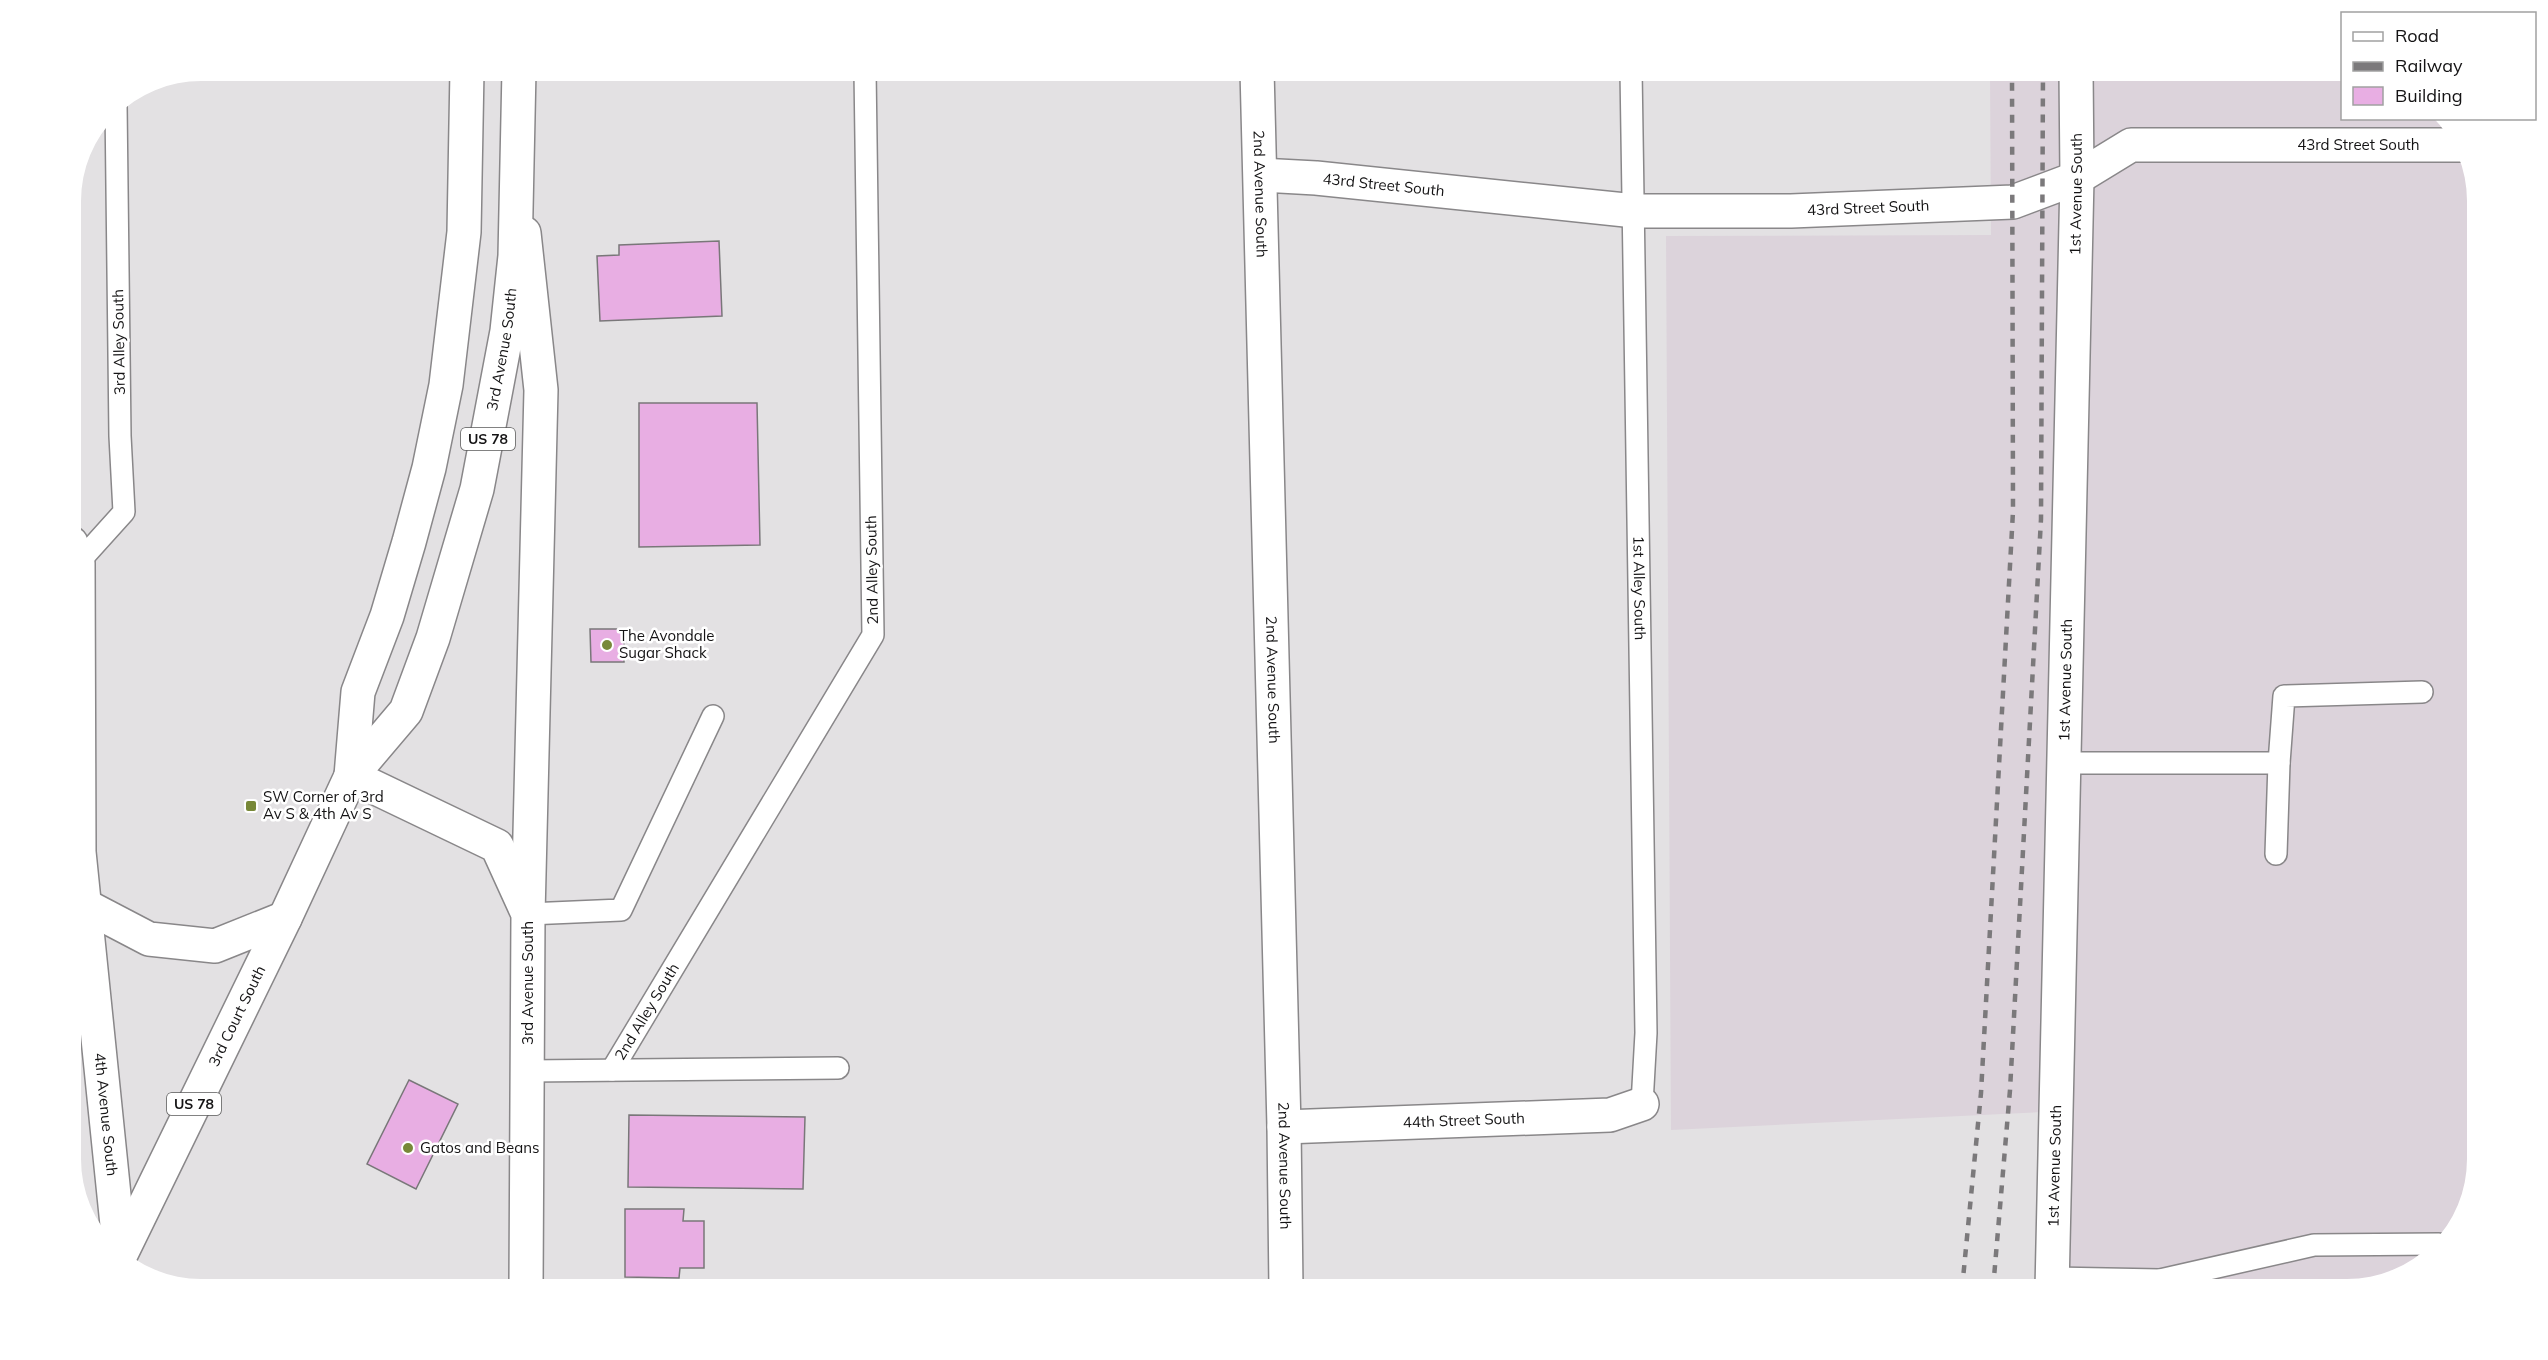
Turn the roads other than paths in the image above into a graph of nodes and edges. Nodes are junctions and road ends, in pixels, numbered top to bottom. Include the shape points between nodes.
1 (467, 81) edge
2 (519, 81) edge
3 (865, 81) edge
4 (1258, 81) edge
5 (1631, 81) edge
6 (2076, 81) edge
7 (116, 116) edge
8 (2453, 145) edge
9 (1262, 175) junction
10 (518, 176) junction
11 (2077, 178) junction
12 (1635, 211) junction
13 (81, 547) edge
14 (2422, 692) dead end
15 (713, 716) dead end
16 (2064, 763) junction
17 (2279, 763) junction
18 (351, 776) junction
19 (2276, 854) dead end
20 (81, 878) edge
21 (84, 905) junction
22 (528, 914) junction
23 (285, 918) junction
24 (838, 1068) dead end
25 (612, 1070) junction
26 (527, 1071) junction
27 (1642, 1104) joint
28 (1284, 1126) junction
29 (2431, 1244) edge
30 (119, 1246) edge
31 (123, 1250) edge
32 (526, 1279) edge
33 (1286, 1279) edge
34 (2052, 1279) edge
35 (2182, 1279) edge

1 - 18 street, US 78 via 464,232 446,385 410,542 358,692
2 - 10 street, 3rd Avenue South / US 78
3 - 25 lane, 2nd Alley South via 873,635
4 - 9 street, 2nd Avenue South
5 - 12 lane, 1st Alley South
6 - 11 street, 1st Avenue South
7 - 13 lane, 3rd Alley South via 124,512
8 - 11 street, 43rd Street South via 2131,145
9 - 12 street, 43rd Street South
9 - 28 street, 2nd Avenue South
10 - 18 street, 3rd Avenue South / US 78 via 507,332 477,489 457,562 406,711
10 - 22 street via 541,390
11 - 12 street, 43rd Street South via 2013,202 1791,211
11 - 16 street, 1st Avenue South
12 - 27 lane, 1st Alley South via 1646,1033
14 - 17 lane via 2284,696
15 - 22 lane via 621,910
16 - 17 lane
16 - 34 street, 1st Avenue South
17 - 19 lane
18 - 22 street, 3rd Avenue South via 498,846
18 - 23 street, 3rd Court South / US 78
20 - 21 street, 4th Avenue South
21 - 23 street via 149,939 215,946
21 - 30 street, 4th Avenue South
22 - 26 street, 3rd Avenue South
23 - 31 street, 3rd Court South / US 78
24 - 25 lane
25 - 26 lane
26 - 32 street, 3rd Avenue South
27 - 28 street, 44th Street South via 1610,1115
28 - 33 street, 2nd Avenue South
29 - 35 lane via 2314,1245

